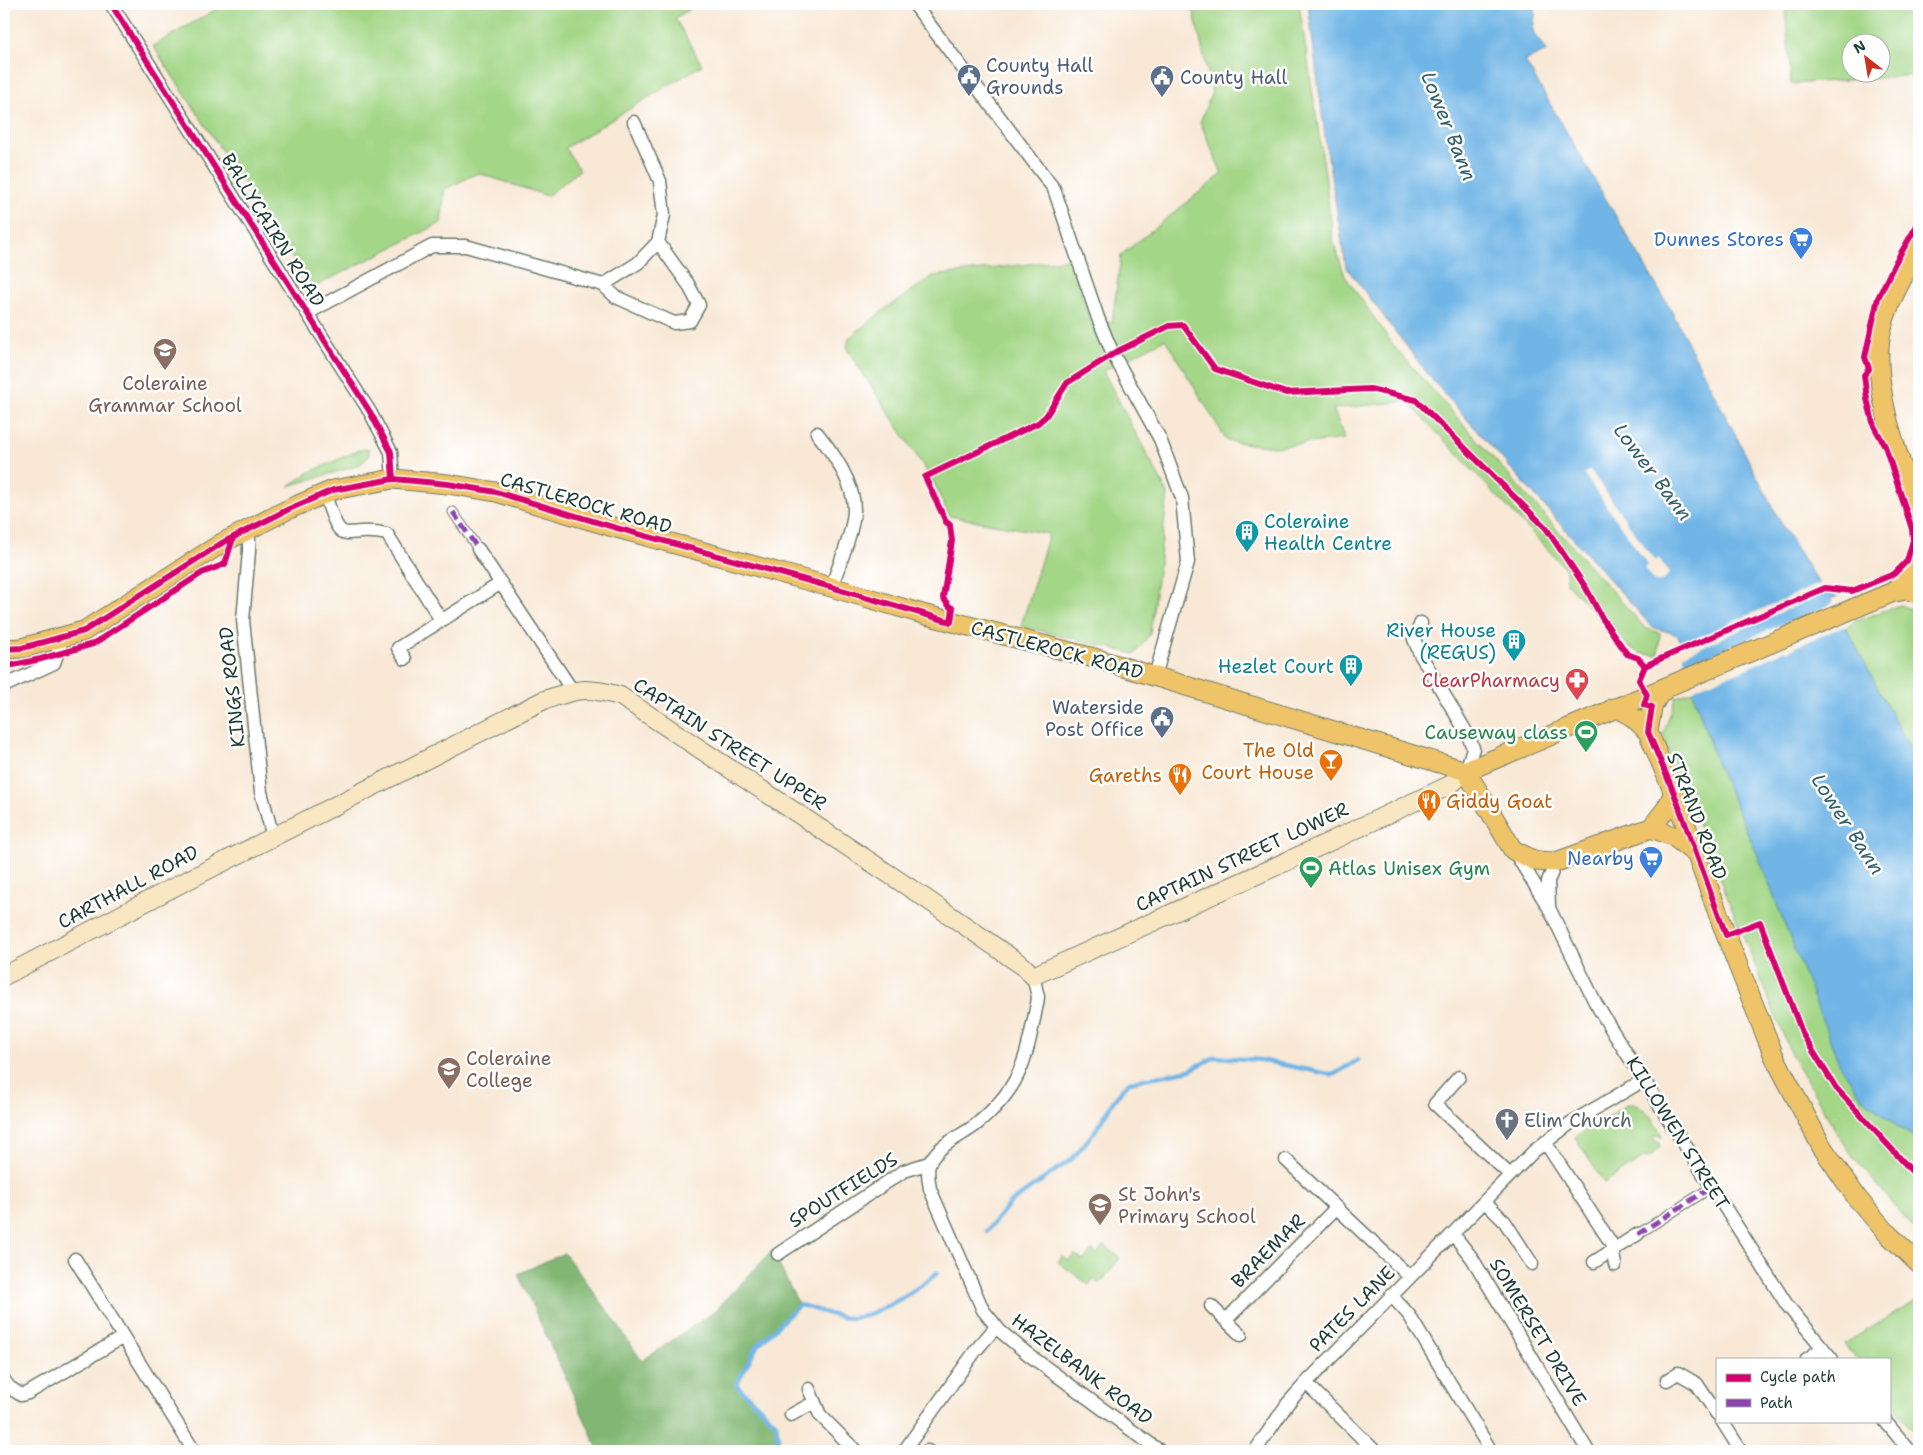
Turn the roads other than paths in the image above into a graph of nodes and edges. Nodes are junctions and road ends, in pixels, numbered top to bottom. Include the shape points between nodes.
1 (112, 4) edge
2 (914, 4) edge
3 (634, 122) dead end
4 (658, 242) junction
5 (1919, 249) edge
6 (603, 285) junction
7 (308, 313) junction
8 (817, 434) dead end
9 (393, 480) junction
10 (325, 494) junction
11 (453, 512) dead end
12 (1919, 518) edge
13 (249, 531) junction
14 (478, 549) joint
15 (1917, 560) edge
16 (501, 583) junction
17 (831, 587) junction
18 (1893, 592) junction
19 (1919, 593) edge
20 (441, 620) junction
21 (1421, 623) dead end
22 (63, 637) junction
23 (4, 649) edge
24 (405, 659) dead end
25 (1155, 676) junction
26 (4, 686) edge
27 (572, 690) junction
28 (1650, 701) junction
29 (1613, 708) junction
30 (1648, 732) junction
31 (1466, 771) junction
32 (1674, 793) junction
33 (1651, 828) junction
34 (273, 837) junction
35 (1513, 850) junction
36 (1696, 854) junction
37 (1556, 862) junction
38 (1549, 908) junction
39 (4, 976) edge
40 (1033, 976) junction
41 (1459, 1077) dead end
42 (1644, 1080) junction
43 (1545, 1142) junction
44 (1286, 1160) dead end
45 (929, 1163) junction
46 (1510, 1175) junction
47 (1712, 1187) junction
48 (1484, 1202) junction
49 (1336, 1208) junction
50 (1453, 1234) junction
51 (1638, 1234) joint
52 (1612, 1251) junction
53 (778, 1254) dead end
54 (75, 1259) dead end
55 (1594, 1262) dead end
56 (1532, 1264) dead end
57 (1919, 1264) edge
58 (1615, 1265) dead end
59 (1410, 1277) junction
60 (1392, 1296) junction
61 (1210, 1306) dead end
62 (1226, 1320) junction
63 (996, 1327) junction
64 (1241, 1335) dead end
65 (123, 1336) junction
66 (1823, 1348) junction
67 (1809, 1358) edge
68 (1831, 1358) edge
69 (4, 1380) edge
70 (1667, 1380) dead end
71 (1306, 1383) junction
72 (809, 1388) dead end
73 (813, 1403) junction
74 (1716, 1412) edge
75 (791, 1415) dead end
76 (1723, 1422) edge
77 (1886, 1422) edge
78 (194, 1451) edge
79 (856, 1451) edge
80 (904, 1451) edge
81 (1160, 1451) edge
82 (1255, 1451) edge
83 (1375, 1451) edge
84 (1491, 1451) edge
85 (1588, 1451) edge
86 (1741, 1451) edge
87 (1910, 1451) edge

1 - 7 street, BALLYCAIRN ROAD
2 - 25 street via 1054,189 1098,318 1113,354 1160,439 1182,498 1188,562
3 - 4 street via 660,181 664,215
4 - 6 street via 638,263
4 - 6 street via 700,305 690,321 674,323 616,297
5 - 12 main road via 1890,302 1879,346 1881,394
6 - 7 street via 466,246 432,246
7 - 9 street, BALLYCAIRN ROAD via 370,412 390,452
8 - 17 street via 834,454 848,481 854,509 848,541
9 - 10 main road, CASTLEROCK ROAD
9 - 17 main road, CASTLEROCK ROAD via 496,492
10 - 13 main road, CASTLEROCK ROAD
10 - 20 street via 338,530 348,534 387,534
11 - 14 street
13 - 22 main road, CASTLEROCK ROAD via 222,543 84,631
13 - 34 street, KINGS ROAD via 243,620 261,792
14 - 16 street
15 - 18 main road via 1909,577
16 - 20 street
16 - 27 street
17 - 25 main road, CASTLEROCK ROAD
18 - 19 main road
18 - 28 main road via 1666,688
20 - 24 street via 398,648
21 - 31 street via 1414,639 1420,654 1474,748
22 - 23 main road, CASTLEROCK ROAD via 22,648
22 - 26 street via 54,663
25 - 31 main road, CASTLEROCK ROAD
27 - 34 main road, CAPTAIN STREET UPPER via 542,701
27 - 40 main road, CAPTAIN STREET UPPER via 596,689 620,696 925,898
28 - 29 main road
28 - 30 main road
29 - 30 main road via 1632,716
29 - 31 main road
30 - 32 main road, STRAND ROAD
31 - 35 main road, KILLOWEN STREET
31 - 40 main road, CAPTAIN STREET LOWER via 1450,785
32 - 33 main road
32 - 36 main road, STRAND ROAD
33 - 36 main road via 1673,836
33 - 37 main road
34 - 39 main road, CARTHALL ROAD
35 - 37 main road via 1535,861
35 - 38 street, KILLOWEN STREET
36 - 57 main road, STRAND ROAD via 1774,1056 1816,1136 1886,1233
37 - 38 street, KILLOWEN STREET via 1548,881
38 - 42 street, KILLOWEN STREET via 1595,1002
40 - 45 street via 1037,1004 1021,1067 1010,1087 988,1113 939,1150
41 - 46 street via 1435,1104
42 - 43 street, PATES LANE via 1572,1122
42 - 47 street, KILLOWEN STREET
43 - 46 street, PATES LANE
43 - 52 street via 1611,1243
44 - 49 street
45 - 53 street, SPOUTFIELDS via 904,1171
45 - 63 street, HAZELBANK ROAD via 930,1189 983,1310
46 - 48 street, PATES LANE
47 - 51 street
47 - 66 street, KILLOWEN STREET via 1787,1305
48 - 50 street, PATES LANE
48 - 56 street via 1505,1222
49 - 59 street
49 - 62 street, BRAEMAR
50 - 59 street, PATES LANE
50 - 85 street, SOMERSET DRIVE via 1472,1258
51 - 52 street
52 - 55 street
52 - 58 street
54 - 65 street
59 - 60 street, PATES LANE
60 - 71 street, PATES LANE
60 - 84 street via 1409,1315
61 - 62 street
62 - 64 street
63 - 80 street
63 - 81 street, HAZELBANK ROAD
65 - 69 street via 28,1393 21,1394
65 - 78 street
66 - 67 street
66 - 68 street, KILLOWEN STREET
70 - 74 street via 1678,1373 1697,1384
71 - 82 street, PATES LANE
71 - 83 street
72 - 73 street
73 - 75 street
73 - 79 street via 820,1415
76 - 86 street
77 - 87 street

